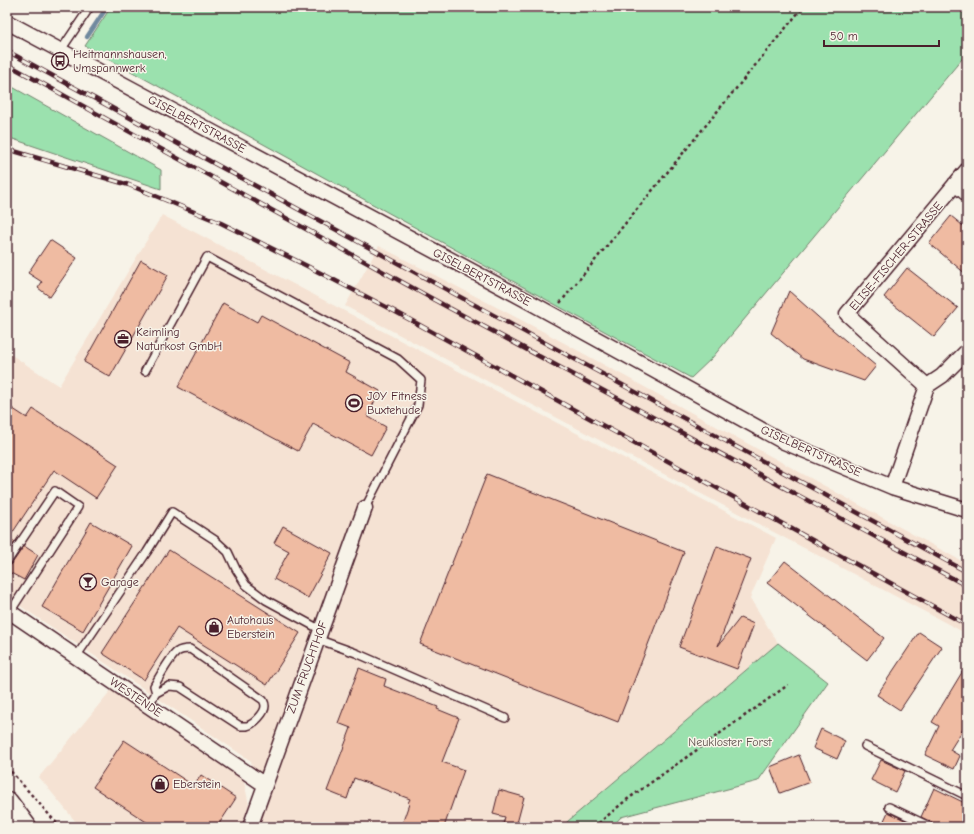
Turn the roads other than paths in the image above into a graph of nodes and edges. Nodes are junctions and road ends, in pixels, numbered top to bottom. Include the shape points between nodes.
1 (90, 7) edge
2 (7, 22) edge
3 (61, 50) junction
4 (967, 170) edge
5 (955, 184) junction
6 (967, 194) edge
7 (967, 351) edge
8 (145, 371) dead end
9 (927, 386) junction
10 (892, 487) junction
11 (365, 508) joint
12 (967, 510) edge
13 (7, 562) edge
14 (8, 611) edge
15 (319, 634) junction
16 (76, 657) junction
17 (156, 693) junction
18 (148, 706) junction
19 (505, 718) dead end
20 (865, 746) dead end
21 (265, 785) junction
22 (967, 796) edge
23 (7, 803) edge
24 (888, 807) dead end
25 (25, 827) edge
26 (250, 827) edge
27 (931, 827) edge

1 - 3 lane
2 - 3 street, GISELBERTSTRASSE
3 - 10 street, GISELBERTSTRASSE via 784,442
4 - 5 street, ELISE-FISCHER-STRASSE
5 - 6 street
5 - 9 street, ELISE-FISCHER-STRASSE via 847,314
7 - 9 street via 942,376
8 - 11 lane via 207,257 398,360 420,380 418,405
9 - 10 street
10 - 12 street, GISELBERTSTRASSE
11 - 15 street, ZUM FRUCHTHOF
13 - 14 lane via 55,491 78,507
14 - 16 street, WESTENDE
15 - 16 lane via 246,585 228,552 215,540 172,512
15 - 19 lane via 356,653
15 - 21 street, ZUM FRUCHTHOF
16 - 18 street, WESTENDE
17 - 17 lane via 169,686 180,687 240,726 253,724 265,709 263,700 190,649 176,652 154,686
17 - 18 lane
18 - 21 street, WESTENDE
20 - 22 lane
21 - 26 street, ZUM FRUCHTHOF
23 - 25 main road
24 - 27 lane

